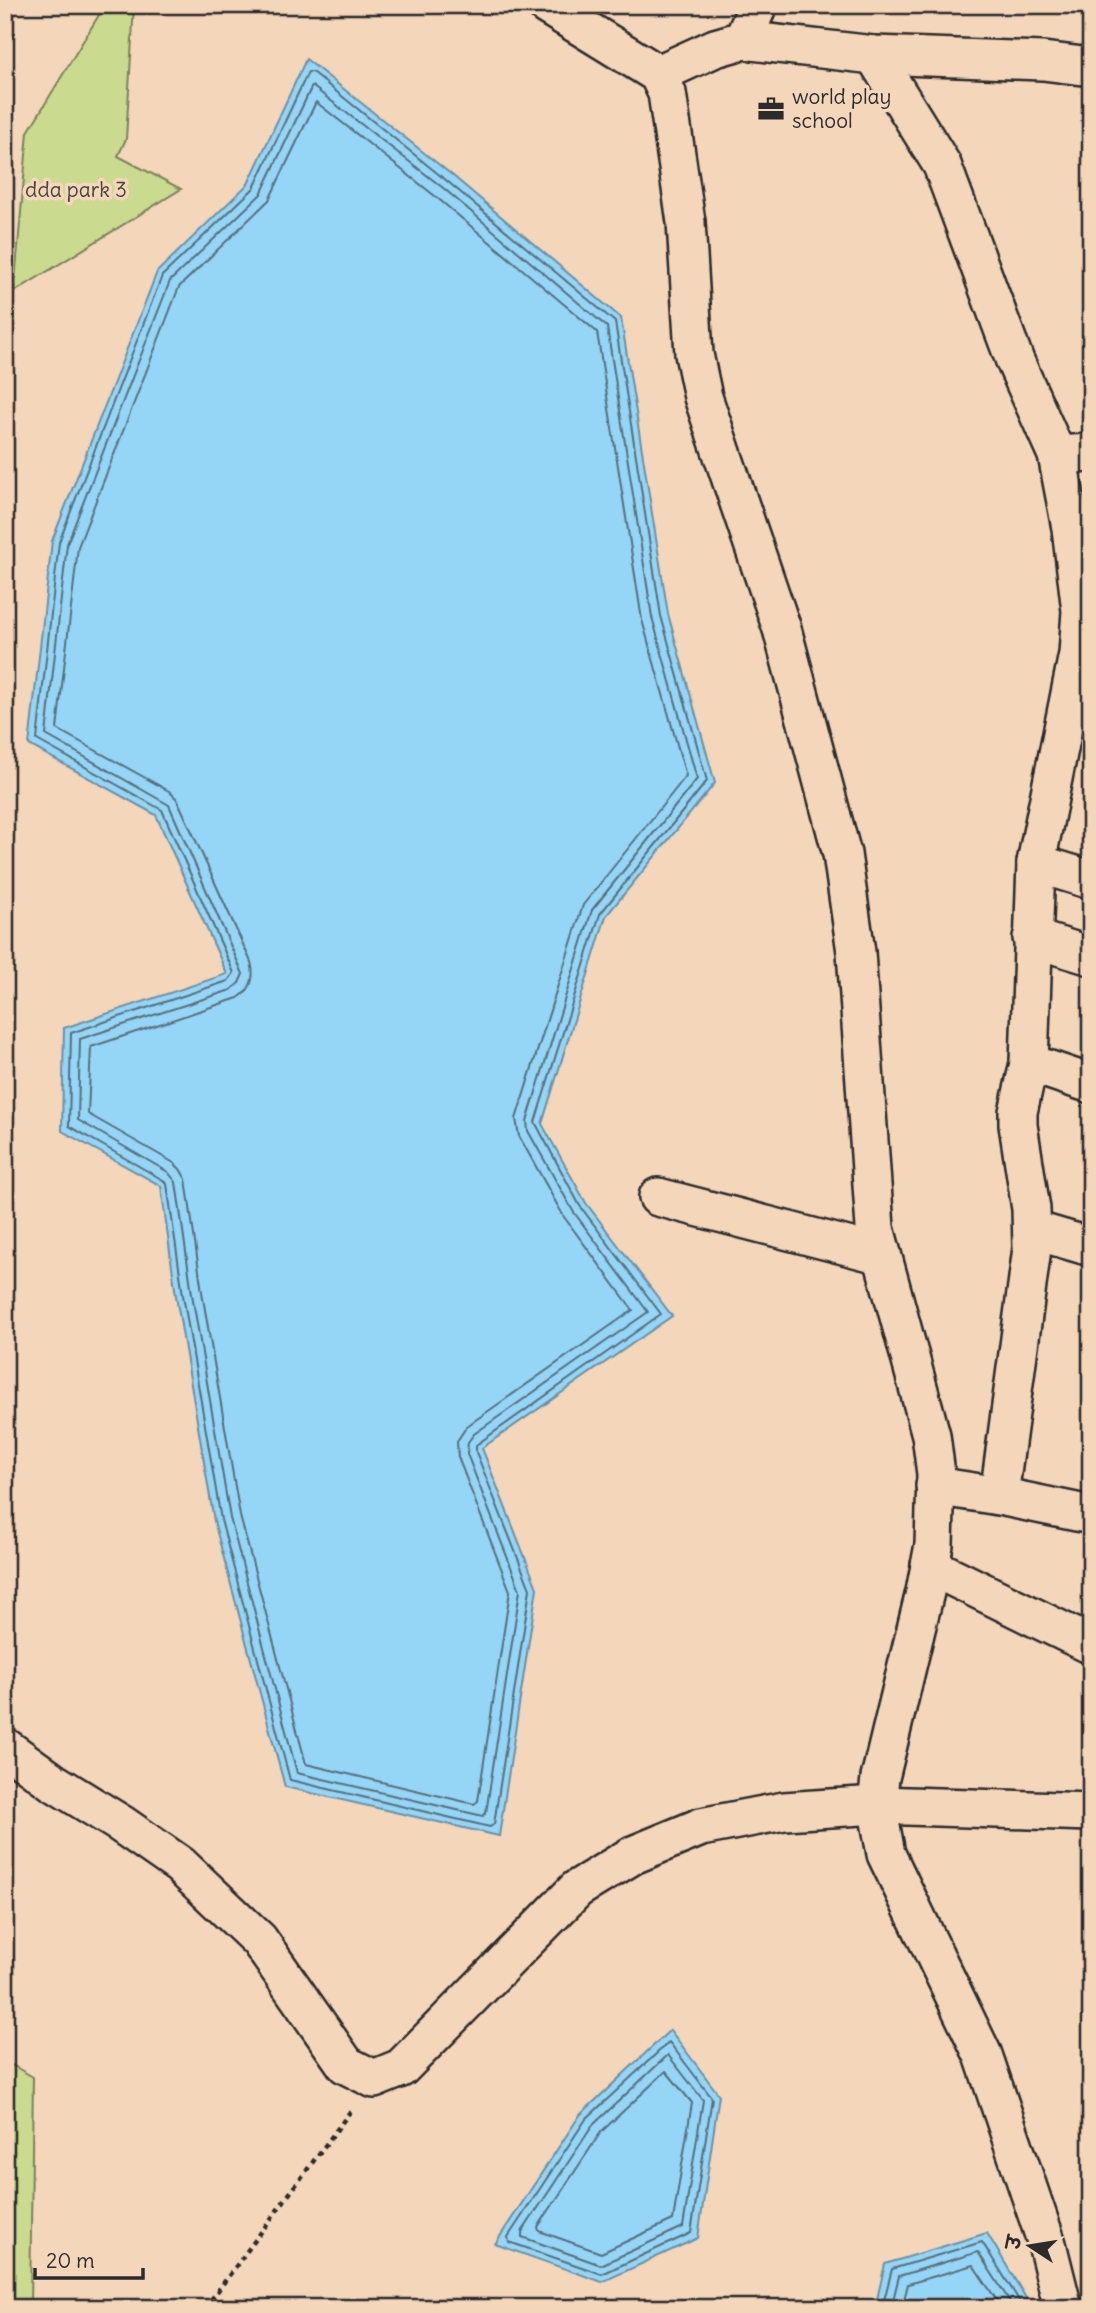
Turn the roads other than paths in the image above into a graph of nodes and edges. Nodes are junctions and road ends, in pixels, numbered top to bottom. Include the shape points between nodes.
1 (546, 5) edge
2 (758, 5) edge
3 (743, 40) junction
4 (874, 55) junction
5 (1089, 63) edge
6 (658, 74) junction
7 (1074, 454) edge
8 (1036, 863) junction
9 (1091, 880) edge
10 (1032, 939) junction
11 (1091, 956) edge
12 (1029, 1063) junction
13 (1091, 1084) edge
14 (658, 1197) dead end
15 (1033, 1230) junction
16 (1091, 1247) edge
17 (882, 1255) junction
18 (935, 1486) junction
19 (999, 1496) junction
20 (1091, 1515) edge
21 (930, 1566) junction
22 (1091, 1645) edge
23 (5, 1747) edge
24 (877, 1805) junction
25 (1091, 1812) edge
26 (1063, 2308) edge

1 - 6 street
2 - 3 street
3 - 4 street
3 - 6 street
4 - 5 street
4 - 7 street via 943,165 1015,361
6 - 17 street via 667,93 686,222 694,354 703,397 782,629 842,854 856,952 874,1228
7 - 8 street via 1071,528 1081,611 1078,654
8 - 9 street
8 - 10 street
10 - 11 street
10 - 12 street
12 - 13 street
12 - 15 street via 1018,1125
14 - 17 street
15 - 16 street
15 - 19 street
17 - 18 street via 931,1435
18 - 19 street
18 - 21 street
19 - 20 street
21 - 22 street
21 - 24 street
23 - 24 street via 180,1865 259,1940 346,2065 374,2079 401,2068 577,1889 633,1855 701,1827 783,1811
24 - 25 street
24 - 26 street via 886,1854 983,2055 1047,2244

